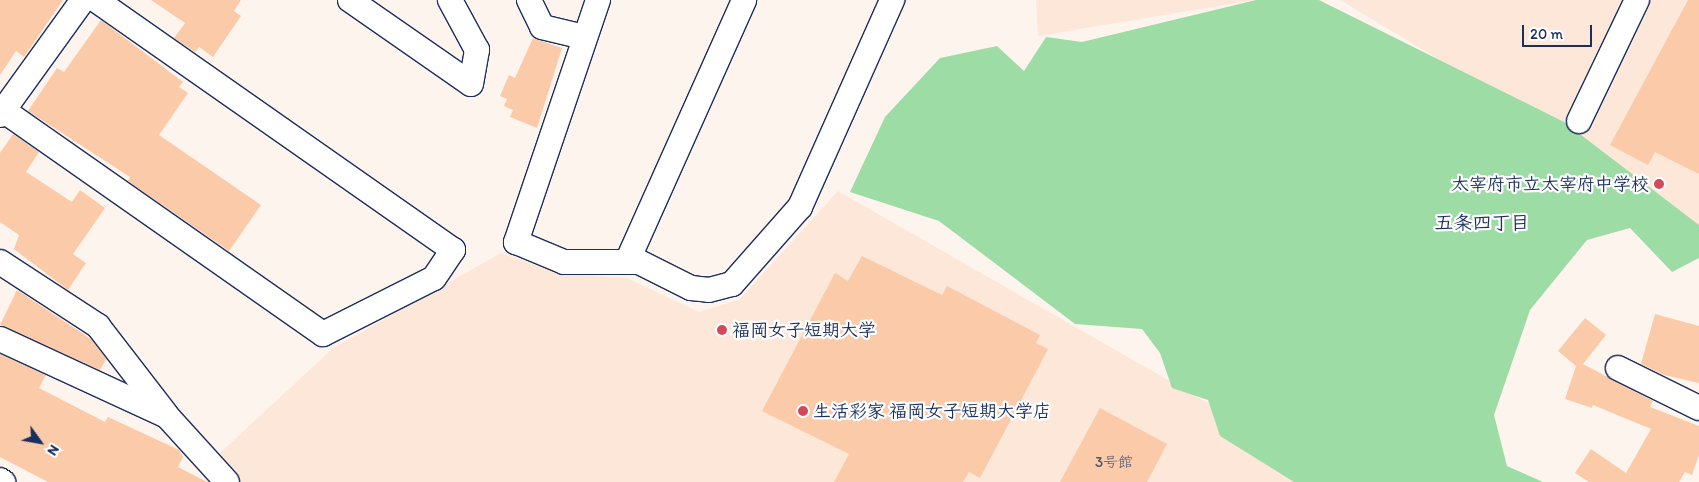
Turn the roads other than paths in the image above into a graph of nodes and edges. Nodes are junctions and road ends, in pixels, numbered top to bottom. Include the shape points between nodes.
1 (83, 0) edge
2 (96, 0) edge
3 (350, 0) edge
4 (450, 0) edge
5 (529, 0) edge
6 (598, 0) edge
7 (744, 0) edge
8 (892, 0) edge
9 (1637, 0) edge
10 (584, 37) junction
11 (1, 111) edge
12 (1579, 121) dead end
13 (0, 262) edge
14 (626, 262) junction
15 (0, 339) edge
16 (1618, 368) dead end
17 (1699, 408) edge
18 (167, 416) junction
19 (220, 478) edge

1 - 11 street
2 - 11 street via 452,250 434,278 323,334
3 - 4 street via 471,84 477,50
5 - 10 street via 542,26
6 - 10 street
7 - 14 street
8 - 14 street via 800,207 732,284 709,290 691,288 640,262
9 - 12 street
10 - 14 street via 516,242 564,262
13 - 18 street via 98,326
15 - 18 street
16 - 17 street
18 - 19 street

